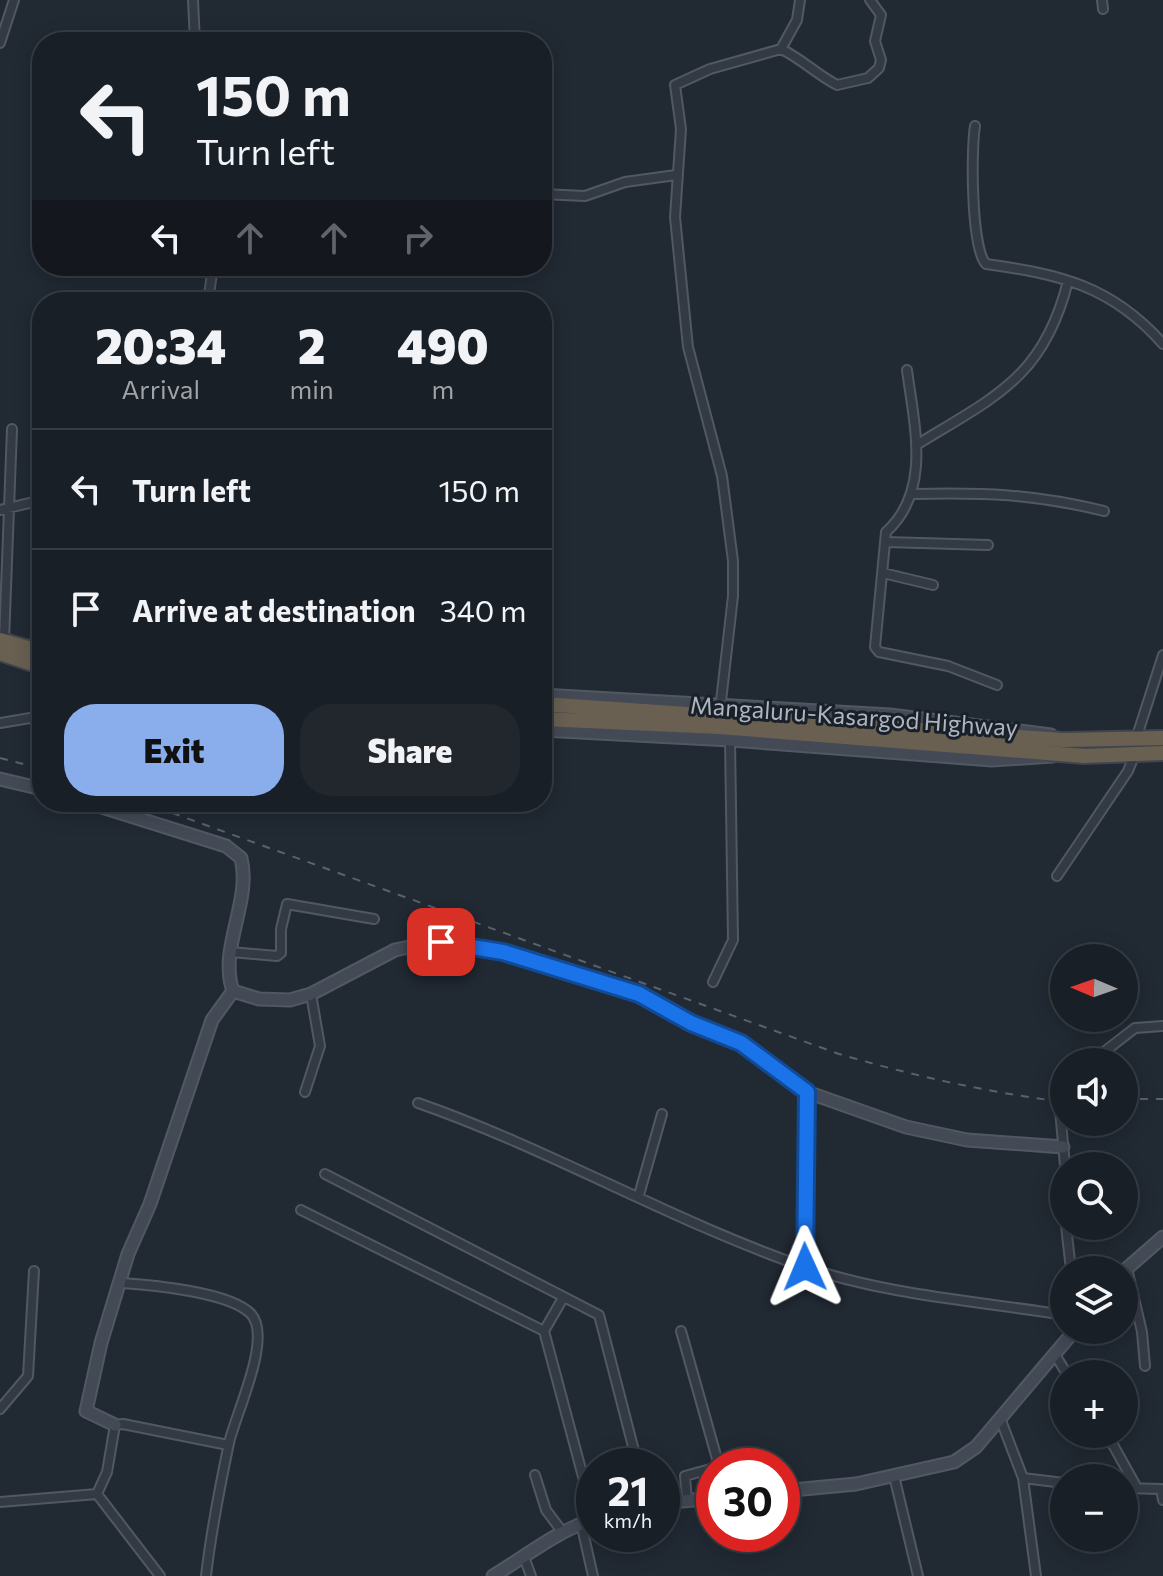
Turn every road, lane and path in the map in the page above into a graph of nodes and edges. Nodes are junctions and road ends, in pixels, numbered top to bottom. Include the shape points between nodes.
1 (14, 0) edge
2 (193, 0) edge
3 (800, 0) edge
4 (870, 0) edge
5 (195, 32) edge
6 (0, 43) edge
7 (781, 49) junction
8 (975, 126) dead end
9 (676, 175) junction
10 (552, 194) edge
11 (1068, 281) junction
12 (1163, 344) edge
13 (907, 370) dead end
14 (12, 429) dead end
15 (918, 444) junction
16 (912, 494) junction
17 (32, 503) edge
18 (10, 509) junction
19 (0, 510) edge
20 (1104, 511) dead end
21 (886, 542) junction
22 (988, 545) dead end
23 (883, 573) junction
24 (933, 585) dead end
25 (1, 645) edge
26 (32, 650) edge
27 (1163, 655) edge
28 (32, 662) edge
29 (997, 685) dead end
30 (552, 697) edge
31 (552, 705) edge
32 (32, 718) edge
33 (552, 719) edge
34 (0, 723) edge
35 (722, 725) junction
36 (552, 730) edge
37 (1163, 738) edge
38 (1136, 740) junction
39 (1062, 747) junction
40 (1163, 753) edge
41 (1134, 756) junction
42 (0, 779) edge
43 (32, 787) edge
44 (117, 812) edge
45 (1057, 876) dead end
46 (374, 919) dead end
47 (231, 952) junction
48 (713, 982) dead end
49 (233, 991) junction
50 (311, 994) junction
51 (1163, 1026) edge
52 (1109, 1048) edge
53 (305, 1092) dead end
54 (807, 1092) junction
55 (418, 1103) dead end
56 (662, 1114) dead end
57 (1062, 1136) edge
58 (1063, 1147) junction
59 (1064, 1152) edge
60 (325, 1174) dead end
61 (639, 1195) junction
62 (301, 1210) dead end
63 (1163, 1237) edge
64 (1138, 1259) edge
65 (805, 1267) junction
66 (34, 1271) dead end
67 (122, 1283) junction
68 (563, 1298) junction
69 (1050, 1313) edge
70 (1138, 1317) edge
71 (544, 1331) junction
72 (681, 1331) dead end
73 (1062, 1344) edge
74 (1054, 1353) junction
75 (1058, 1360) edge
76 (1145, 1366) dead end
77 (0, 1409) edge
78 (1000, 1418) junction
79 (115, 1425) junction
80 (228, 1445) junction
81 (633, 1448) edge
82 (711, 1448) edge
83 (576, 1451) edge
84 (696, 1473) edge
85 (535, 1475) dead end
86 (894, 1476) junction
87 (1023, 1478) junction
88 (1050, 1481) edge
89 (1138, 1488) edge
90 (800, 1489) edge
91 (97, 1494) junction
92 (696, 1499) edge
93 (687, 1500) junction
94 (1163, 1500) edge
95 (680, 1501) edge
96 (0, 1502) edge
97 (576, 1525) edge
98 (561, 1530) junction
99 (588, 1552) edge
100 (524, 1557) junction
101 (160, 1576) edge
102 (206, 1576) edge
103 (493, 1576) edge
104 (531, 1576) edge
105 (593, 1576) edge
106 (918, 1576) edge
107 (1036, 1576) edge

1 - 6 street
2 - 5 street
3 - 7 street via 797,20
4 - 7 street via 881,15 875,41 881,60 868,78 837,85
7 - 9 street via 675,85 681,129
8 - 11 street via 970,153 980,257 986,264
9 - 10 street via 625,182 585,196
9 - 35 street via 688,347 722,476 733,561
11 - 12 street via 1108,295
11 - 15 street via 1059,318 1034,361 1011,387
13 - 15 street
14 - 18 street
15 - 16 street
16 - 20 street via 994,492
16 - 21 street via 903,518 886,532
17 - 18 street
18 - 19 street
18 - 25 street
21 - 22 street
21 - 23 street
23 - 24 street
23 - 29 street via 875,647 879,652 948,666
25 - 26 highway
25 - 28 highway
27 - 38 street
30 - 35 street
31 - 35 highway, Mangaluru-Kasargod Highway
32 - 34 street
33 - 35 highway, Mangaluru-Kasargod Highway
35 - 36 street
35 - 39 highway, Mangaluru-Kasargod Highway
35 - 39 street via 985,725 1042,732
35 - 48 street via 733,940
37 - 38 highway, Mangaluru-Kasargod Highway
38 - 39 highway, Mangaluru-Kasargod Highway
39 - 41 highway, Mangaluru-Kasargod Highway
40 - 41 highway, Mangaluru-Kasargod Highway
41 - 45 street
42 - 43 street
44 - 47 street via 234,850 241,858 244,879
46 - 47 street via 287,904 281,953
47 - 49 street
49 - 50 street via 259,999
49 - 67 street via 212,1020
50 - 53 street via 320,1046
50 - 54 street via 395,950 441,942 503,952 639,994 741,1043
51 - 52 street via 1135,1028
54 - 58 street via 936,1134
54 - 65 street
55 - 61 street
56 - 61 street
57 - 58 street
58 - 59 street
60 - 68 street
61 - 65 street
62 - 71 street
63 - 64 street
65 - 69 street
66 - 77 street via 28,1376
67 - 79 street via 86,1411
67 - 80 street via 176,1287 242,1307 252,1315 258,1325 256,1348
68 - 71 street
68 - 81 street via 599,1315
70 - 76 street
71 - 83 street
72 - 82 street
73 - 74 street
74 - 75 street
74 - 78 street
78 - 86 street via 976,1447 954,1462
78 - 87 street
79 - 80 street
79 - 91 street via 107,1472
80 - 102 street
84 - 93 street via 685,1476
85 - 98 street via 546,1510
86 - 90 street
86 - 106 street
87 - 88 street
87 - 107 street
89 - 94 street via 1161,1489
91 - 96 street
91 - 101 street
92 - 93 street
93 - 95 street
97 - 98 street
98 - 100 street
99 - 105 street
100 - 103 street
100 - 104 street

